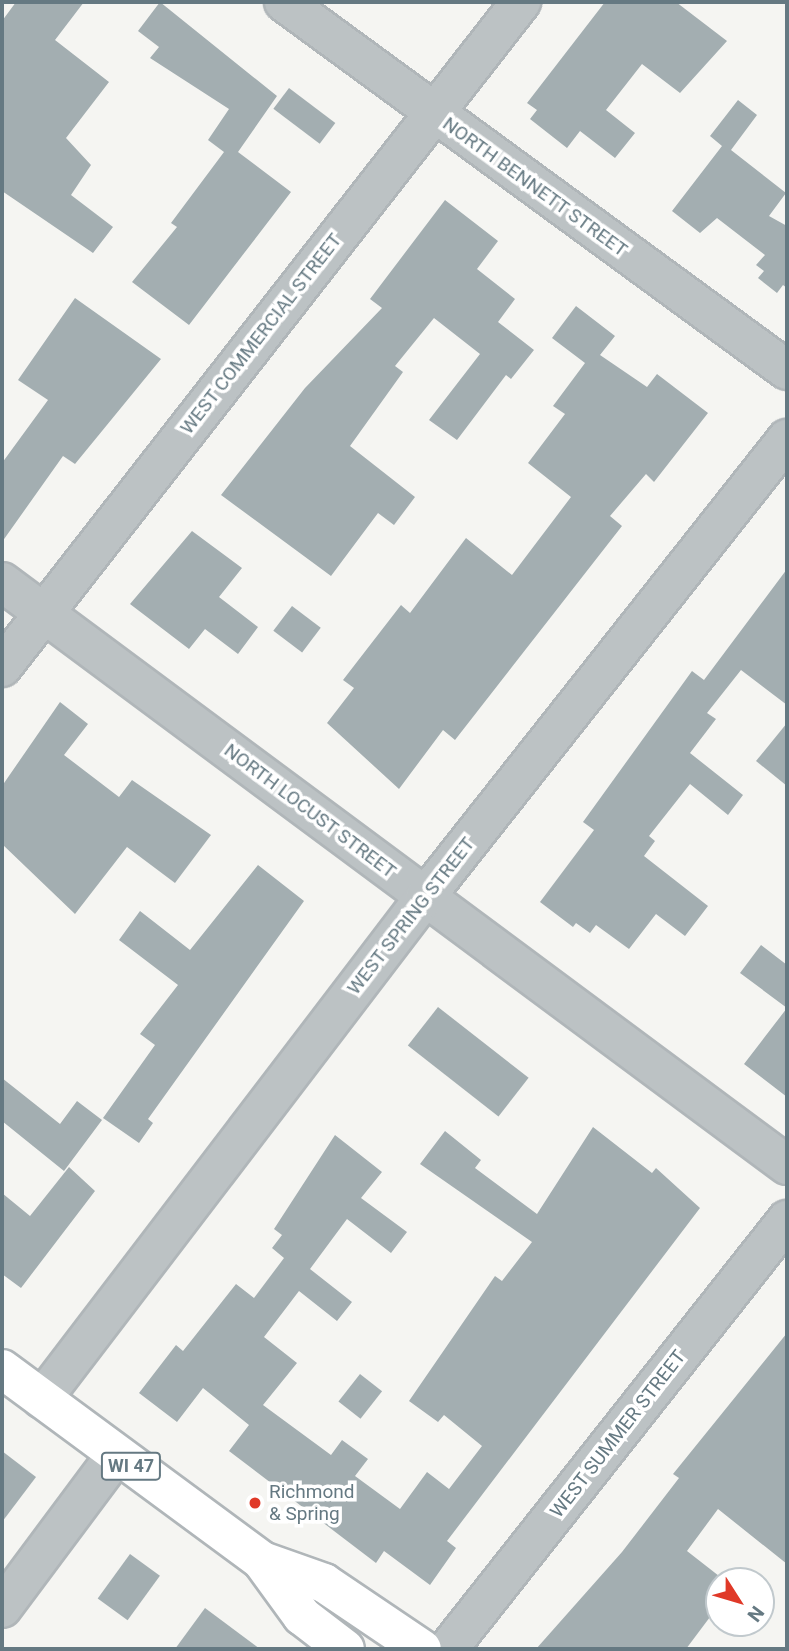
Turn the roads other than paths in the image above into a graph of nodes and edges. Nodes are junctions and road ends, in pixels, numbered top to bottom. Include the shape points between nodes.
1 (284, 2) edge
2 (521, 2) edge
3 (433, 113) junction
4 (787, 370) edge
5 (787, 439) edge
6 (2, 582) edge
7 (44, 614) junction
8 (2, 667) edge
9 (425, 897) junction
10 (787, 1165) edge
11 (787, 1220) edge
12 (2, 1369) edge
13 (42, 1399) junction
14 (116, 1455) junction
15 (262, 1561) junction
16 (2, 1608) edge
17 (345, 1649) edge
18 (422, 1649) edge
19 (448, 1649) edge

1 - 3 street, NORTH BENNETT STREET
2 - 3 street, WEST COMMERCIAL STREET
3 - 4 street, NORTH BENNETT STREET
3 - 7 street, WEST COMMERCIAL STREET
5 - 9 street, WEST SPRING STREET
6 - 7 street, NORTH LOCUST STREET
7 - 8 street, WEST COMMERCIAL STREET
7 - 9 street, NORTH LOCUST STREET
9 - 10 street, NORTH LOCUST STREET
9 - 13 street, WEST SPRING STREET
11 - 19 street, WEST SUMMER STREET
12 - 13 main road, WI 47
13 - 14 main road, WI 47
14 - 15 main road, WI 47
14 - 16 street
15 - 17 main road, WI 47 via 302,1616
15 - 18 main road, WI 47 via 324,1583

